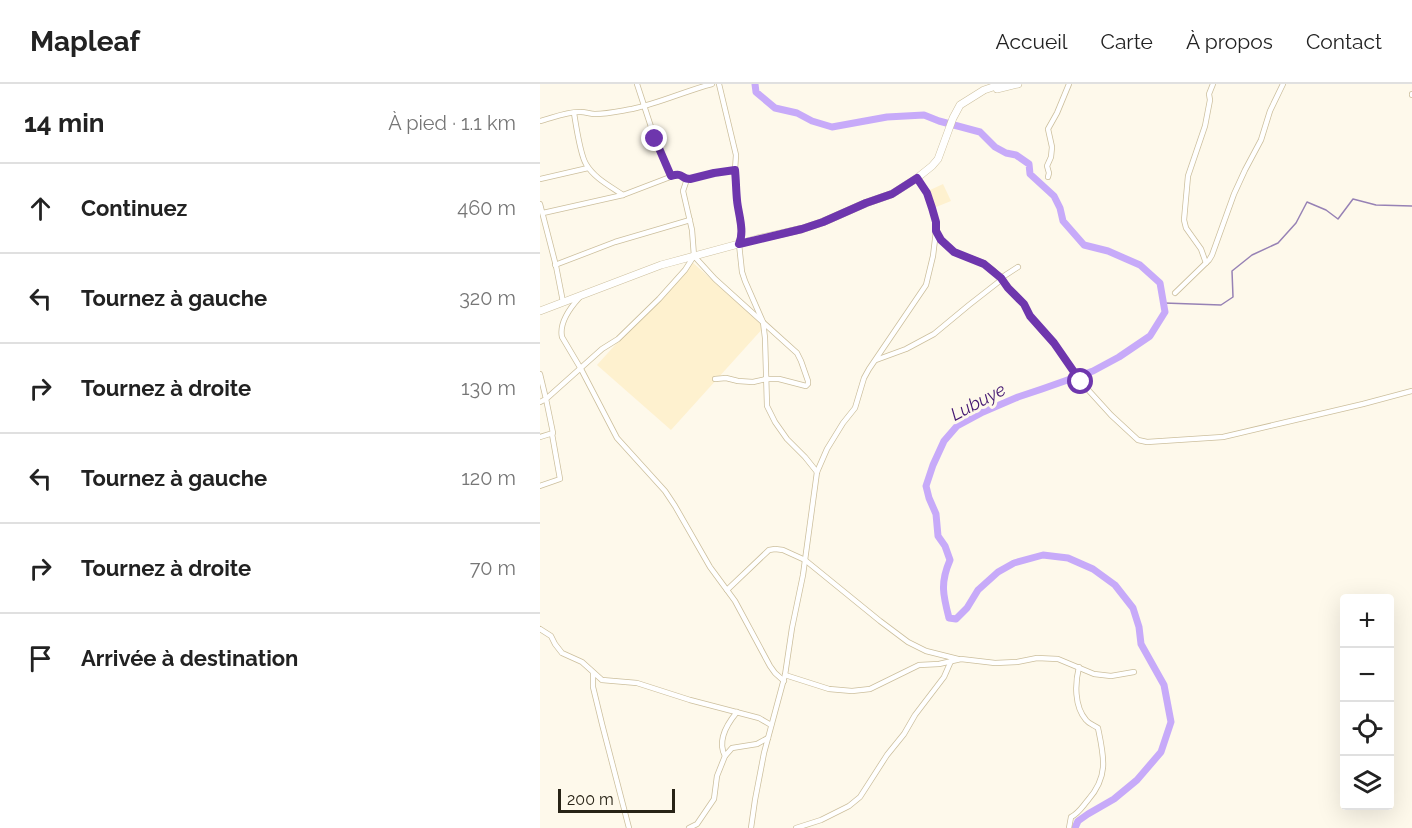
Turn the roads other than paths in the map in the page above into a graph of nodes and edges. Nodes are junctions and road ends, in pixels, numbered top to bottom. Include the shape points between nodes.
1 (637, 84) edge
2 (712, 84) edge
3 (719, 84) edge
4 (1018, 84) edge
5 (1069, 84) edge
6 (1213, 84) edge
7 (1282, 84) edge
8 (1004, 85) edge
9 (644, 106) junction
10 (573, 112) junction
11 (540, 121) edge
12 (588, 168) junction
13 (735, 170) junction
14 (671, 176) junction
15 (1048, 177) dead end
16 (917, 178) junction
17 (540, 179) edge
18 (687, 179) junction
19 (623, 195) junction
20 (540, 204) edge
21 (543, 213) junction
22 (690, 219) junction
23 (936, 231) junction
24 (739, 244) junction
25 (694, 256) junction
26 (1206, 263) junction
27 (555, 265) junction
28 (1018, 267) dead end
29 (1001, 278) junction
30 (1175, 293) dead end
31 (580, 295) junction
32 (563, 302) junction
33 (540, 311) edge
34 (763, 322) junction
35 (876, 360) junction
36 (581, 369) junction
37 (540, 374) edge
38 (715, 379) dead end
39 (766, 379) junction
40 (1412, 391) edge
41 (546, 399) junction
42 (540, 402) edge
43 (552, 434) junction
44 (540, 437) edge
45 (817, 472) junction
46 (540, 486) edge
47 (805, 560) junction
48 (727, 590) junction
49 (540, 629) edge
50 (961, 659) junction
51 (951, 661) junction
52 (1079, 667) junction
53 (1134, 672) dead end
54 (593, 673) junction
55 (785, 675) junction
56 (784, 682) junction
57 (737, 712) junction
58 (771, 725) junction
59 (768, 738) junction
60 (725, 756) junction
61 (629, 828) edge
62 (689, 828) edge
63 (751, 828) edge
64 (796, 828) edge
65 (1069, 828) edge

1 - 9 street
2 - 9 street
3 - 13 street via 735,148
4 - 8 street
5 - 15 street via 1048,129 1052,147
6 - 26 street via 1205,126 1188,176 1184,220
7 - 26 street via 1264,134 1225,216 1215,250
8 - 16 street via 972,101 954,117 938,159
9 - 10 street via 604,114
9 - 14 street
10 - 11 street
10 - 12 street
12 - 17 street
12 - 19 street
13 - 18 street
13 - 24 street
14 - 18 street via 678,174
14 - 19 street
16 - 23 street via 927,193
16 - 24 street via 892,194 823,222
18 - 22 street via 683,191
19 - 21 street
20 - 21 street
21 - 27 street
22 - 25 street
22 - 27 street
23 - 29 street via 954,252 984,264
23 - 35 street via 926,285
24 - 25 street
24 - 34 street via 745,281
25 - 31 street
25 - 34 street
25 - 36 street via 659,299
26 - 30 street
27 - 32 street
28 - 29 street
29 - 35 street via 934,334
29 - 40 street via 1081,382 1138,440 1223,437
31 - 32 street
31 - 36 street via 561,332
32 - 33 street
34 - 39 street
34 - 39 street via 796,353 808,384
35 - 45 street via 864,378 855,408 827,449
36 - 41 street
36 - 48 street via 617,438 665,491
37 - 41 street
38 - 39 street
39 - 45 street via 767,406 775,422
41 - 42 street
41 - 43 street
43 - 44 street
43 - 46 street via 560,479
45 - 47 street
47 - 48 street via 783,550 770,550
47 - 50 street via 908,642 926,651
47 - 55 street
48 - 56 street via 770,666
49 - 54 street via 551,636 563,654 582,662
50 - 51 street
50 - 52 street via 1006,663 1048,658
51 - 55 street via 919,665 870,689 852,691 829,689
51 - 64 street via 944,677 860,797 821,820
52 - 53 street via 1111,676
52 - 65 street via 1079,705 1085,720 1098,728 1102,774 1094,794 1071,817
54 - 57 street via 602,680 637,683
54 - 61 street via 603,731
55 - 56 street
56 - 58 street
57 - 58 street
57 - 60 street via 722,741
58 - 59 street
59 - 60 street via 732,748
59 - 63 street
60 - 62 street via 714,799 697,824

